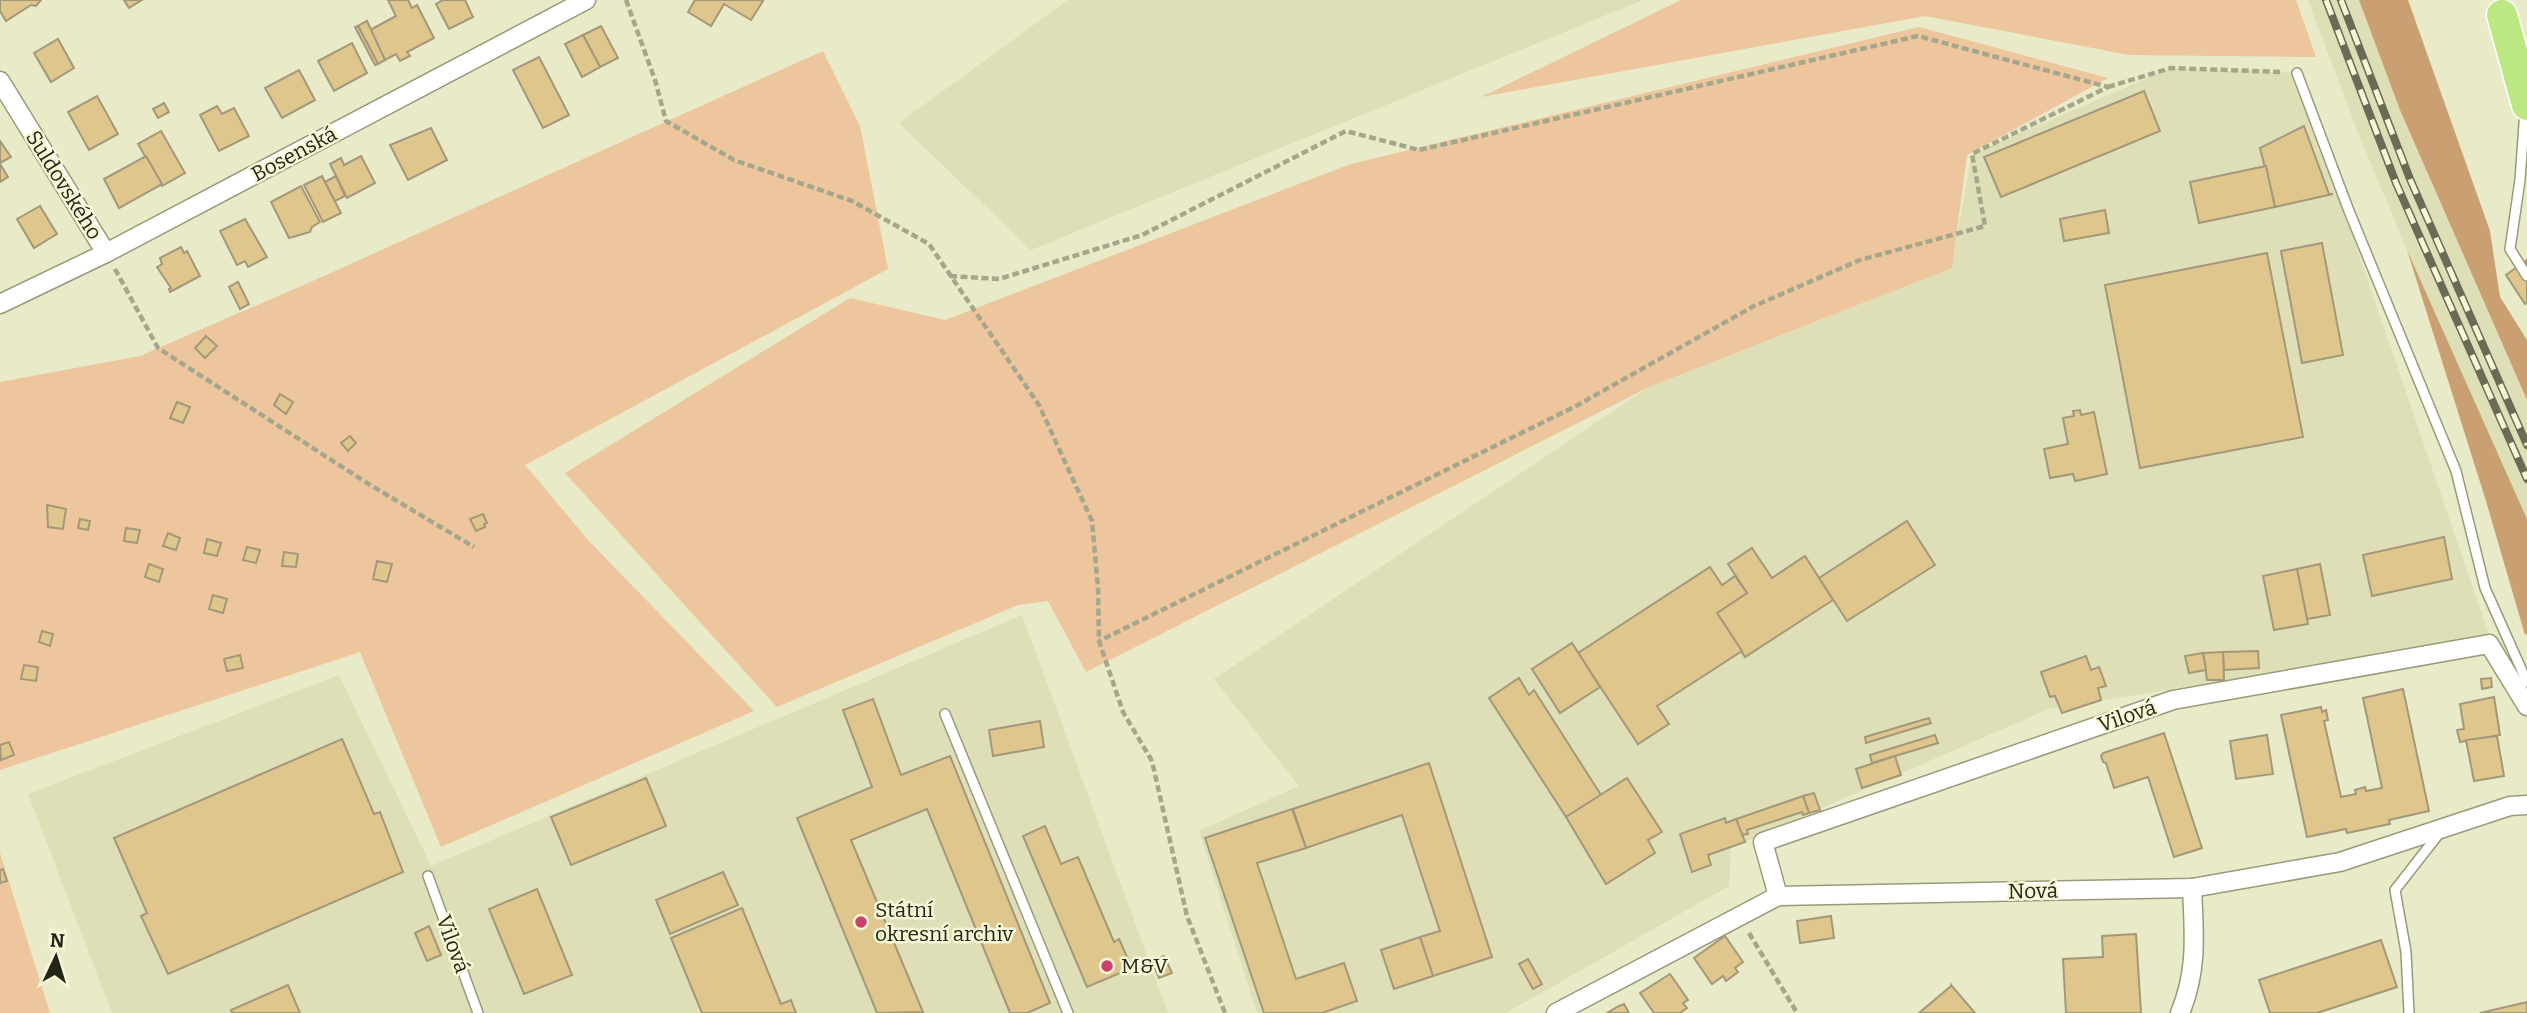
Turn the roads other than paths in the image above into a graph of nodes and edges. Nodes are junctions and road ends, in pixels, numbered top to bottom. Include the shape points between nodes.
1 (586, 0) edge
2 (2498, 8) edge
3 (2527, 57) edge
4 (2297, 73) road end
5 (0, 81) edge
6 (2526, 103) edge
7 (2520, 180) junction
8 (2527, 191) edge
9 (106, 253) junction
10 (2527, 276) edge
11 (0, 304) edge
12 (2527, 682) edge
13 (2527, 706) edge
14 (945, 714) dead end
15 (2527, 805) edge
16 (2445, 827) junction
17 (428, 876) dead end
18 (2192, 888) junction
19 (1778, 896) junction
20 (478, 1013) edge
21 (1068, 1013) edge
22 (1556, 1013) edge
23 (2180, 1013) edge
24 (2409, 1013) edge

1 - 9 street, Bosenská
2 - 3 highway
2 - 6 highway
4 - 12 lane via 2456,471 2485,588
5 - 9 street, Suldovského
6 - 7 lane
7 - 8 lane
7 - 10 lane via 2510,249
9 - 11 street, Bosenská
13 - 19 street, Vilová via 2489,644 2174,700 1763,842
14 - 21 lane
15 - 16 street, Nová
16 - 18 street, Nová via 2340,862
16 - 24 lane via 2395,890 2406,952
17 - 20 lane, Vilová
18 - 19 street, Nová
18 - 23 street via 2195,950
19 - 22 street, Nová

